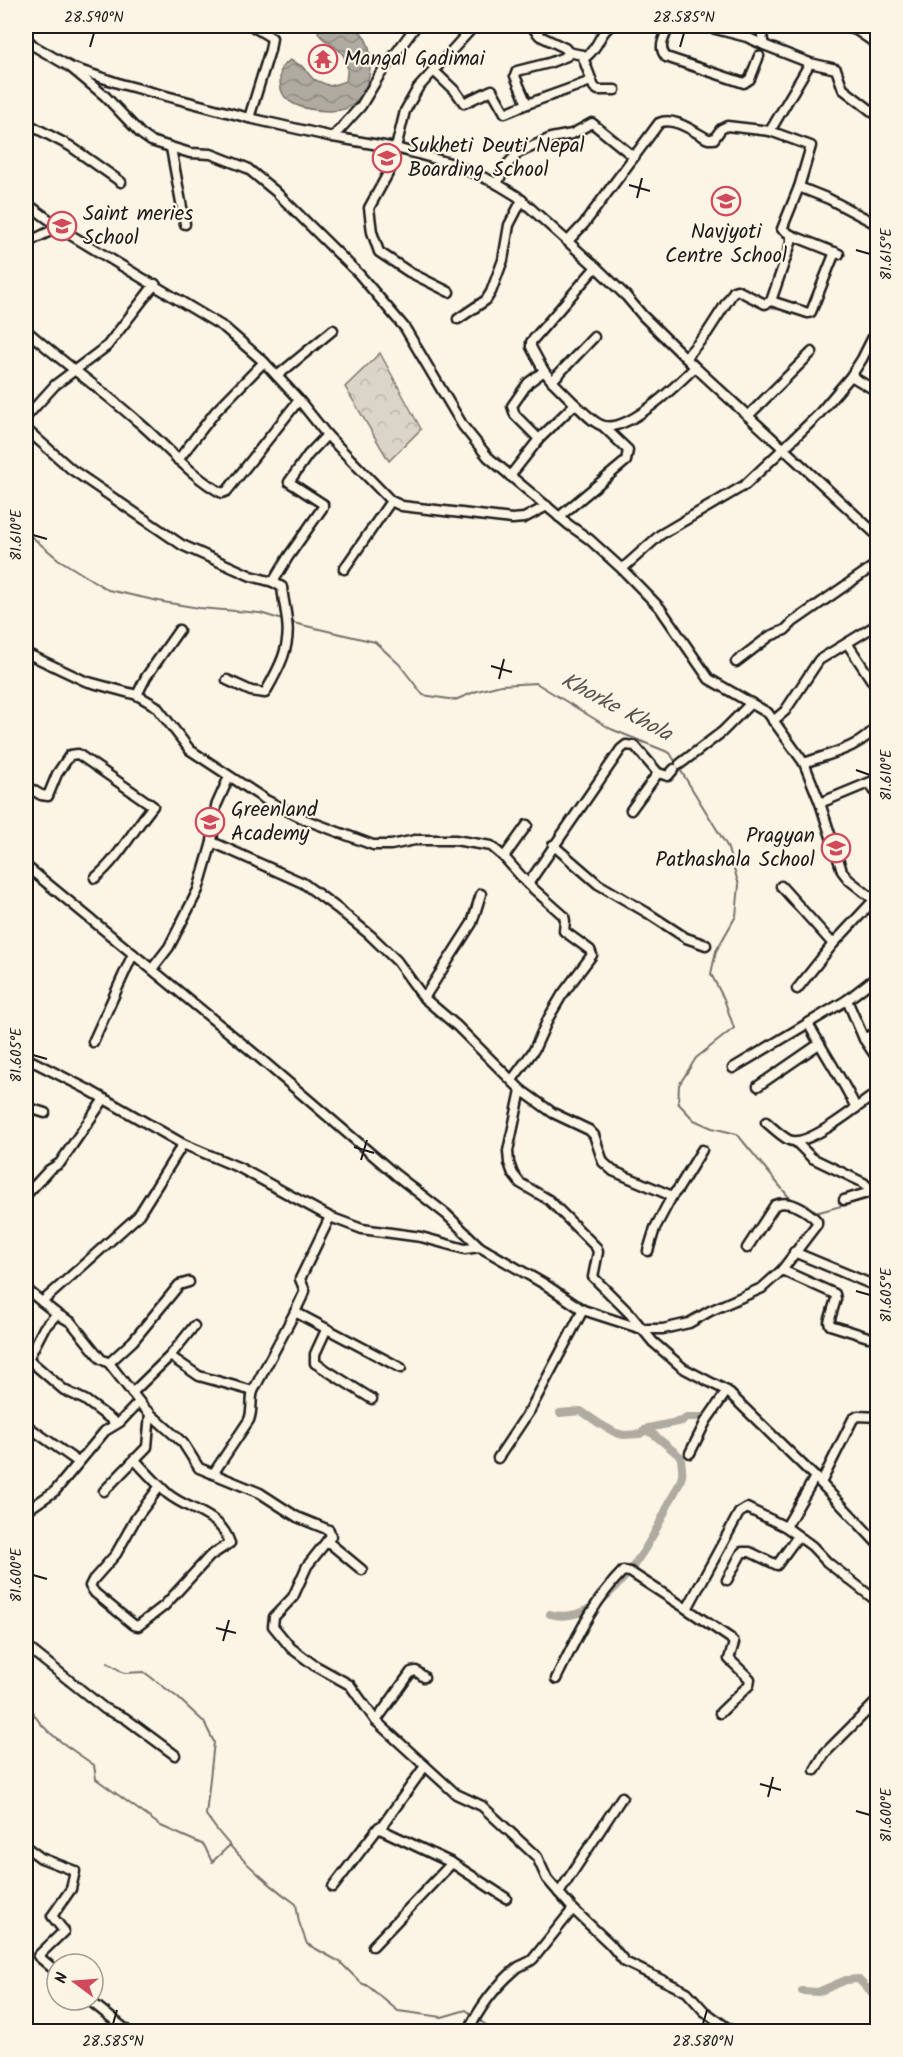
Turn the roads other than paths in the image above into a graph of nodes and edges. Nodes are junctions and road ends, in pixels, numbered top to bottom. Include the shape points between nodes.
1 (252, 26) edge
2 (416, 26) edge
3 (474, 26) edge
4 (531, 26) edge
5 (610, 26) edge
6 (669, 26) edge
7 (704, 26) edge
8 (766, 26) edge
9 (844, 26) edge
10 (26, 38) edge
11 (764, 45) junction
12 (878, 45) edge
13 (568, 52) junction
14 (582, 56) junction
15 (759, 56) dead end
16 (810, 63) junction
17 (70, 67) junction
18 (433, 70) junction
19 (591, 81) junction
20 (615, 90) dead end
21 (527, 104) junction
22 (878, 116) edge
23 (249, 118) junction
24 (26, 123) edge
25 (770, 131) junction
26 (333, 137) junction
27 (171, 148) junction
28 (396, 148) junction
29 (634, 157) junction
30 (121, 182) dead end
31 (497, 184) junction
32 (799, 187) junction
33 (522, 200) junction
34 (26, 203) edge
35 (185, 224) dead end
36 (878, 225) edge
37 (59, 226) junction
38 (791, 235) junction
39 (568, 241) junction
40 (26, 243) edge
41 (597, 267) junction
42 (155, 284) junction
43 (449, 292) dead end
44 (771, 301) junction
45 (458, 319) dead end
46 (878, 327) edge
47 (26, 330) edge
48 (333, 330) dead end
49 (594, 337) dead end
50 (875, 342) edge
51 (812, 352) dead end
52 (686, 357) junction
53 (264, 362) junction
54 (695, 367) junction
55 (75, 370) junction
56 (544, 371) junction
57 (277, 376) junction
58 (851, 376) junction
59 (552, 381) junction
60 (878, 392) edge
61 (299, 400) junction
62 (575, 404) junction
63 (748, 416) junction
64 (26, 417) edge
65 (603, 426) junction
66 (26, 429) edge
67 (327, 435) junction
68 (539, 439) junction
69 (783, 449) junction
70 (178, 460) junction
71 (510, 476) junction
72 (391, 501) junction
73 (547, 507) junction
74 (560, 517) junction
75 (878, 536) edge
76 (878, 563) edge
77 (344, 569) dead end
78 (622, 569) junction
79 (273, 582) junction
80 (878, 624) edge
81 (179, 630) dead end
82 (847, 643) junction
83 (26, 653) edge
84 (736, 662) dead end
85 (227, 680) dead end
86 (878, 690) edge
87 (137, 695) junction
88 (751, 703) junction
89 (773, 721) junction
90 (878, 724) edge
91 (804, 763) junction
92 (657, 773) junction
93 (229, 777) junction
94 (874, 781) edge
95 (26, 786) edge
96 (878, 797) edge
97 (820, 803) junction
98 (630, 810) dead end
99 (527, 825) dead end
100 (212, 842) junction
101 (553, 845) junction
102 (504, 857) junction
103 (26, 866) edge
104 (95, 878) dead end
105 (528, 884) junction
106 (781, 886) dead end
107 (481, 894) dead end
108 (876, 901) edge
109 (833, 944) junction
110 (706, 945) dead end
111 (133, 954) junction
112 (152, 969) junction
113 (878, 976) edge
114 (797, 989) dead end
115 (424, 998) junction
116 (847, 1000) junction
117 (808, 1023) junction
118 (878, 1031) edge
119 (864, 1039) junction
120 (93, 1042) dead end
121 (819, 1044) junction
122 (26, 1058) edge
123 (878, 1060) edge
124 (733, 1068) dead end
125 (512, 1080) junction
126 (758, 1086) dead end
127 (521, 1090) junction
128 (878, 1092) edge
129 (105, 1099) junction
130 (26, 1107) edge
131 (856, 1108) junction
132 (45, 1113) dead end
133 (766, 1122) dead end
134 (796, 1142) junction
135 (183, 1144) junction
136 (702, 1150) dead end
137 (26, 1195) edge
138 (672, 1196) junction
139 (844, 1200) dead end
140 (330, 1217) junction
141 (480, 1247) junction
142 (747, 1248) dead end
143 (648, 1251) dead end
144 (794, 1252) junction
145 (782, 1270) junction
146 (189, 1282) dead end
147 (878, 1287) edge
148 (26, 1289) edge
149 (42, 1302) junction
150 (584, 1310) junction
151 (296, 1312) junction
152 (57, 1314) junction
153 (194, 1326) dead end
154 (642, 1329) junction
155 (326, 1330) junction
156 (868, 1337) dead end
157 (170, 1356) junction
158 (27, 1358) edge
159 (109, 1364) junction
160 (401, 1368) dead end
161 (253, 1391) junction
162 (727, 1391) junction
163 (132, 1393) junction
164 (372, 1399) dead end
165 (139, 1402) junction
166 (150, 1413) junction
167 (878, 1417) edge
168 (116, 1423) junction
169 (26, 1425) edge
170 (690, 1453) dead end
171 (498, 1458) dead end
172 (134, 1459) junction
173 (78, 1462) junction
174 (213, 1474) junction
175 (818, 1480) junction
176 (160, 1486) junction
177 (104, 1491) dead end
178 (26, 1511) edge
179 (786, 1527) junction
180 (798, 1536) junction
181 (327, 1541) junction
182 (878, 1544) edge
183 (362, 1570) dead end
184 (727, 1580) dead end
185 (878, 1602) edge
186 (687, 1609) junction
187 (26, 1646) edge
188 (424, 1677) dead end
189 (556, 1679) dead end
190 (878, 1700) edge
191 (720, 1713) dead end
192 (376, 1721) junction
193 (175, 1755) dead end
194 (425, 1766) junction
195 (815, 1770) dead end
196 (622, 1797) dead end
197 (380, 1827) junction
198 (26, 1847) edge
199 (452, 1863) junction
200 (333, 1887) dead end
201 (559, 1893) junction
202 (506, 1898) dead end
203 (573, 1909) junction
204 (373, 1946) dead end
205 (45, 1962) edge
206 (104, 2012) edge
207 (129, 2031) edge
208 (468, 2031) edge
209 (733, 2031) edge

1 - 23 street via 272,38
2 - 26 street via 361,106
3 - 18 street
4 - 13 street via 540,36
5 - 14 street via 602,32 597,48
6 - 15 street via 661,46 666,57 744,82 750,79
7 - 11 street
8 - 11 street
9 - 12 street
10 - 17 street
11 - 16 street
13 - 14 street
13 - 21 street via 549,63 517,71 515,76
14 - 19 street
16 - 22 street via 836,69 843,89
16 - 25 street
17 - 23 street
17 - 27 street via 141,134
18 - 21 street via 464,103 493,90 505,113
18 - 28 street via 405,111
19 - 20 street via 598,90
19 - 21 street
23 - 26 street
24 - 30 street via 70,146
25 - 29 street via 727,126 714,139 708,139 666,120 659,123
25 - 32 street via 811,147
26 - 28 street
27 - 35 street
27 - 71 street via 211,154 247,168 275,191 359,274 405,328 463,426 488,457
28 - 31 street via 450,163
28 - 43 street via 391,168 369,208 379,252
29 - 31 street via 592,123 518,153
29 - 39 street
31 - 33 street
32 - 36 street
32 - 38 street via 782,229
33 - 39 street
33 - 45 street via 509,225 503,260 491,292 486,300
34 - 37 street
37 - 40 street
37 - 42 street
38 - 44 street
38 - 44 street via 837,253 811,312
39 - 41 street
41 - 52 street
41 - 56 street via 531,342
42 - 53 street via 225,328
42 - 55 street via 107,346
44 - 52 street via 765,304 734,291
46 - 50 street
47 - 55 street
48 - 57 street
49 - 59 street
50 - 58 street
51 - 63 street
52 - 54 street
53 - 57 street
53 - 70 street via 216,411
54 - 63 street
54 - 65 street via 666,396 632,418
55 - 64 street via 55,385
55 - 70 street
56 - 59 street
56 - 68 street via 528,384 512,406 515,415
57 - 61 street
58 - 60 street
58 - 69 street
59 - 62 street
61 - 67 street
61 - 70 street via 227,491 218,491
62 - 65 street
62 - 68 street
63 - 69 street
65 - 74 street via 628,450 626,460
66 - 79 street via 71,469 182,545
67 - 72 street
67 - 79 street via 289,482 323,507
68 - 71 street
69 - 75 street
69 - 78 street via 745,485 660,535
71 - 73 street
72 - 73 street via 402,506 512,519
72 - 77 street
73 - 74 street
74 - 78 street
76 - 84 street
78 - 88 street via 660,608 709,679
79 - 85 street via 282,587 288,628 286,651 278,671 265,693
80 - 82 street
81 - 87 street
82 - 86 street
82 - 89 street via 819,660 785,711
83 - 87 street via 85,681
87 - 93 street via 156,706 190,750
88 - 89 street via 768,713
88 - 92 street via 668,776
89 - 91 street
90 - 91 street via 858,742
91 - 97 street
92 - 98 street
92 - 101 street via 635,746 626,745
93 - 100 street via 216,806
93 - 102 street via 306,820 373,845 455,840 492,846
94 - 96 street
94 - 97 street
95 - 104 street via 48,796 70,755 78,754 153,806 111,864
97 - 108 street via 842,871
99 - 102 street
100 - 112 street via 198,890 169,947
100 - 115 street via 303,883 337,908 397,961
101 - 105 street
101 - 110 street via 598,885 686,938
102 - 105 street
103 - 111 street
105 - 125 street via 564,916 564,931 591,950 592,955 562,995 534,1050
106 - 109 street
107 - 115 street via 472,923
108 - 109 street
109 - 114 street
111 - 112 street
111 - 120 street
112 - 141 street via 446,1214
113 - 116 street
115 - 125 street
116 - 117 street
116 - 119 street
117 - 121 street
117 - 124 street
118 - 119 street
119 - 123 street
121 - 126 street
121 - 131 street
122 - 129 street
125 - 127 street
127 - 138 street via 553,1113 589,1130 603,1162 613,1170
127 - 154 street via 508,1151 513,1174 520,1183 549,1200 596,1246 593,1277
128 - 131 street
129 - 135 street
129 - 137 street via 60,1163
130 - 132 street
131 - 134 street via 804,1141
133 - 134 street
134 - 139 street via 812,1158 868,1188 867,1193
135 - 140 street via 240,1168
135 - 149 street via 138,1216
136 - 138 street
138 - 143 street
140 - 141 street via 362,1228 422,1237 465,1249
140 - 151 street via 300,1279 305,1291
141 - 150 street
142 - 144 street via 775,1204 788,1202 817,1221
144 - 145 street
144 - 147 street
145 - 154 street via 762,1288 689,1323
145 - 156 street via 835,1294 830,1325
146 - 159 street via 179,1285
148 - 149 street
149 - 152 street
150 - 154 street
150 - 171 street via 530,1410
151 - 155 street
151 - 161 street
152 - 158 street
152 - 159 street via 71,1322
153 - 157 street
154 - 162 street via 683,1368
155 - 160 street
155 - 164 street via 315,1363
157 - 161 street via 199,1376
157 - 163 street
158 - 168 street via 64,1390
159 - 163 street
161 - 174 street via 249,1420
162 - 170 street
162 - 175 street
163 - 165 street
165 - 166 street
165 - 168 street
166 - 172 street via 147,1448
166 - 174 street via 183,1443 200,1468
167 - 175 street via 853,1419
168 - 173 street
169 - 173 street
172 - 176 street
172 - 177 street
173 - 178 street via 55,1491
174 - 181 street via 260,1493 329,1530 331,1536
175 - 179 street
175 - 182 street
176 - 176 street via 180,1503 220,1524 230,1543 210,1556 164,1606 138,1626 90,1586
179 - 180 street
179 - 186 street via 747,1508 742,1510
180 - 184 street via 777,1565 742,1552
180 - 185 street
181 - 183 street
181 - 192 street via 307,1566 293,1597 274,1617 273,1626 291,1648 350,1685
186 - 189 street via 635,1575 623,1572 609,1586 582,1628
186 - 191 street via 730,1638 734,1643 729,1659 750,1679 749,1685
187 - 193 street via 105,1709 125,1718
188 - 192 street via 411,1672
190 - 195 street via 825,1753
192 - 194 street
194 - 197 street
194 - 201 street via 456,1794 482,1806 537,1857
196 - 201 street
197 - 199 street via 381,1831
197 - 200 street
198 - 205 street via 41,1858 75,1871 71,1888 52,1916 64,1931 38,1956
199 - 202 street
199 - 204 street
201 - 203 street
203 - 208 street via 533,1959 519,1966 483,2005
203 - 209 street via 625,1962 687,1992 704,2011
206 - 207 street

